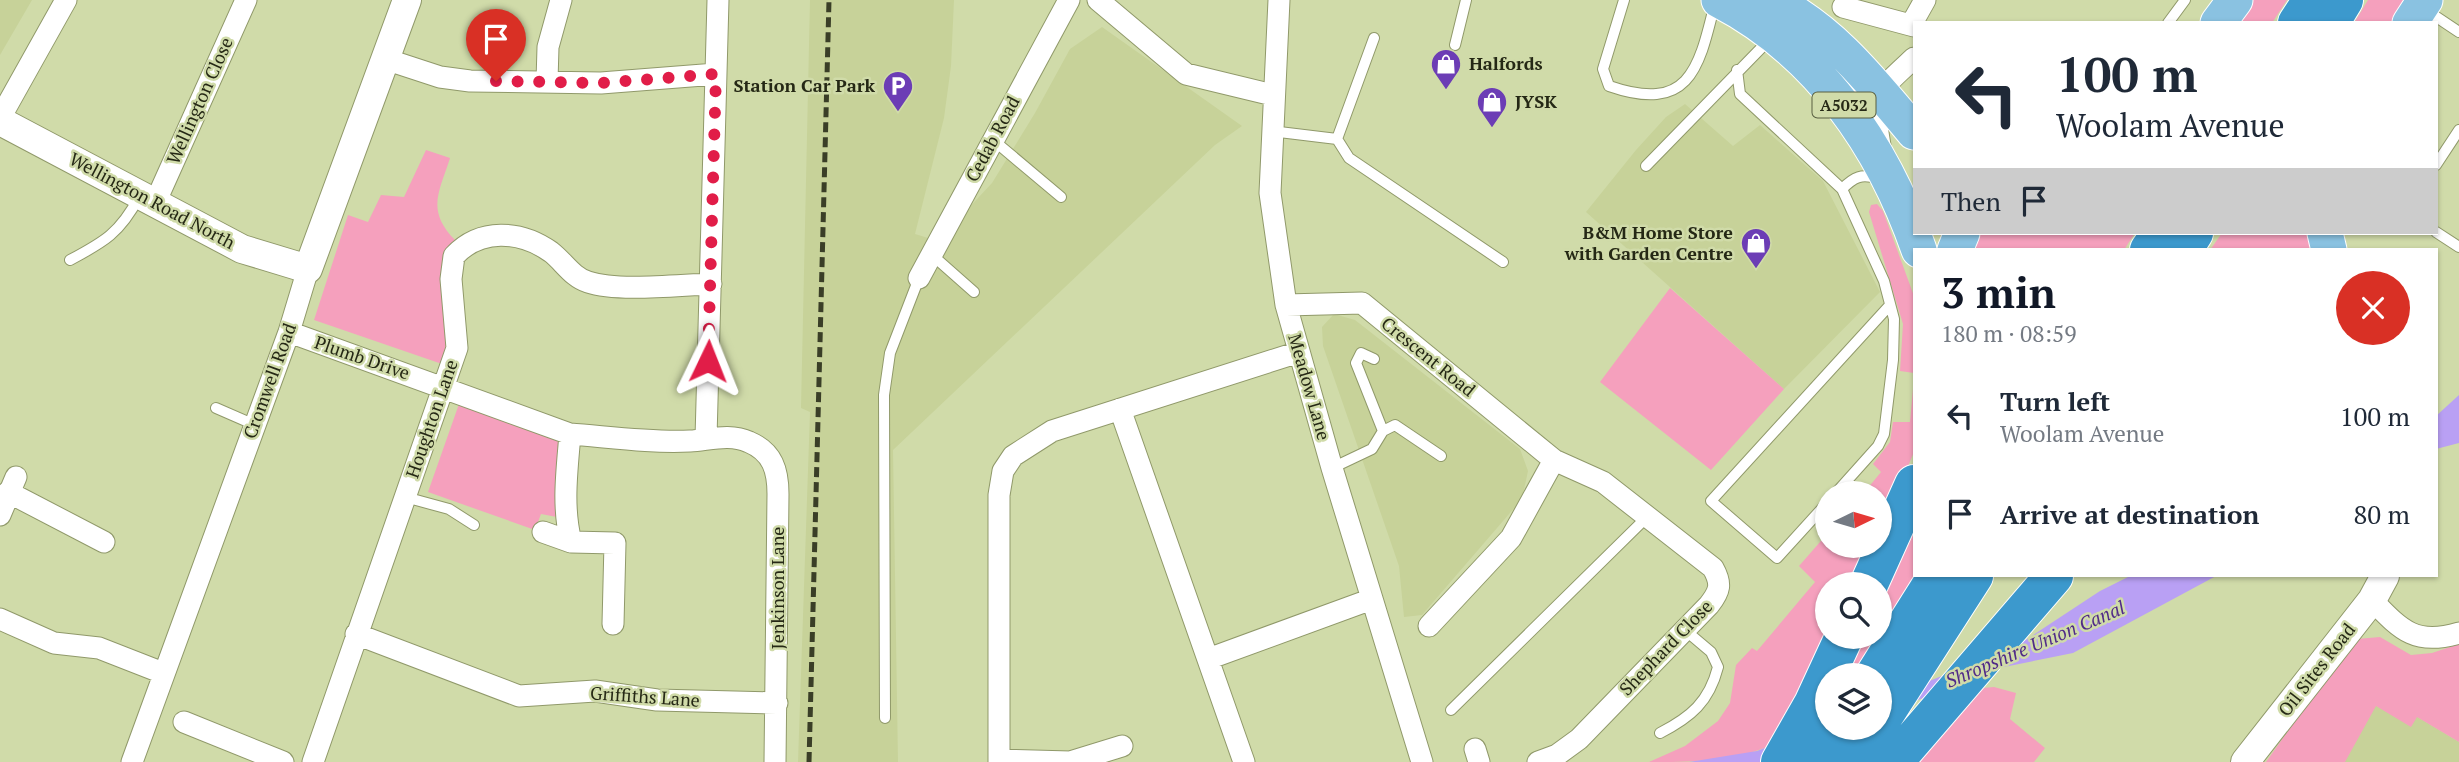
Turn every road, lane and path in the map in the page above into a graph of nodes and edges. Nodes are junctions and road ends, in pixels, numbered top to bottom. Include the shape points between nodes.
1 (66, 0) edge
2 (246, 0) edge
3 (407, 0) edge
4 (561, 0) edge
5 (718, 0) edge
6 (1069, 0) edge
7 (1098, 0) edge
8 (1279, 0) edge
9 (1466, 0) edge
10 (1624, 0) edge
11 (1717, 0) edge
12 (1771, 0) edge
13 (1925, 0) edge
14 (2185, 0) edge
15 (2235, 0) edge
16 (2312, 0) edge
17 (2344, 0) edge
18 (1843, 7) dead end
19 (2419, 10) edge
20 (1915, 21) edge
21 (2169, 21) edge
22 (2219, 21) edge
23 (2298, 21) edge
24 (2331, 21) edge
25 (1913, 25) edge
26 (1814, 26) junction
27 (2459, 32) edge
28 (1772, 36) junction
29 (1374, 38) dead end
30 (1455, 45) dead end
31 (385, 59) junction
32 (1913, 59) edge
33 (1737, 70) junction
34 (716, 74) junction
35 (547, 81) junction
36 (1879, 90) junction
37 (1273, 95) junction
38 (0, 119) edge
39 (2459, 130) edge
40 (1271, 131) junction
41 (1913, 131) edge
42 (992, 139) junction
43 (1336, 139) junction
44 (2438, 161) edge
45 (1883, 165) junction
46 (1646, 166) dead end
47 (1842, 189) junction
48 (1061, 197) dead end
49 (148, 199) junction
50 (2438, 233) edge
51 (1916, 242) edge
52 (2459, 247) edge
53 (931, 254) junction
54 (70, 261) dead end
55 (1503, 262) dead end
56 (308, 269) junction
57 (919, 278) joint
58 (711, 284) junction
59 (974, 292) dead end
60 (1890, 304) junction
61 (1286, 305) junction
62 (289, 332) junction
63 (1298, 352) junction
64 (1374, 359) dead end
65 (444, 387) junction
66 (216, 408) dead end
67 (1119, 410) junction
68 (255, 425) junction
69 (1383, 431) junction
70 (570, 434) junction
71 (705, 438) junction
72 (734, 438) joint
73 (1441, 456) dead end
74 (1554, 460) junction
75 (1332, 468) junction
76 (1847, 481) edge
77 (1913, 486) edge
78 (405, 497) junction
79 (0, 515) edge
80 (1815, 516) edge
81 (1653, 521) junction
82 (474, 525) dead end
83 (543, 532) dead end
84 (104, 542) dead end
85 (571, 542) junction
86 (1874, 572) edge
87 (1936, 577) edge
88 (1973, 577) edge
89 (2053, 577) edge
90 (2384, 577) edge
91 (1372, 599) junction
92 (2372, 600) junction
93 (0, 619) edge
94 (613, 624) dead end
95 (1429, 626) dead end
96 (1685, 630) junction
97 (2459, 633) edge
98 (356, 634) junction
99 (1208, 659) junction
100 (1882, 663) edge
101 (163, 673) junction
102 (777, 703) junction
103 (1892, 703) edge
104 (1451, 710) dead end
105 (885, 719) dead end
106 (184, 722) dead end
107 (1815, 728) edge
108 (1660, 733) dead end
109 (1823, 740) edge
110 (1868, 740) edge
111 (1122, 746) dead end
112 (1904, 751) edge
113 (999, 761) edge
114 (132, 762) edge
115 (283, 762) edge
116 (313, 762) edge
117 (775, 762) edge
118 (1244, 762) edge
119 (1422, 762) edge
120 (1538, 762) edge
121 (1780, 762) edge
122 (1819, 762) edge
123 (1853, 762) edge
124 (2245, 762) edge

1 - 38 street
2 - 49 street, Wellington Close
3 - 31 street, Cromwell Road
4 - 35 street via 548,47
5 - 34 street
6 - 42 street, Cedab Road
7 - 37 street via 1186,74
8 - 37 street, Meadow Lane
9 - 30 lane
10 - 11 lane via 1603,69 1609,86 1648,95 1685,83 1699,65
11 - 28 main road, A5032 via 1752,17
12 - 26 main road, A5032
13 - 20 street
14 - 21 lane
15 - 22 main road
16 - 23 highway
17 - 24 highway
18 - 25 street
19 - 27 lane
26 - 28 lane
26 - 36 main road, A5032
28 - 33 lane
28 - 45 main road, A5032 via 1850,111
29 - 43 lane
31 - 35 street via 440,77
31 - 56 street, Cromwell Road
32 - 36 street
33 - 46 lane
33 - 47 lane via 1740,94
34 - 35 street via 601,83
34 - 58 street
36 - 41 main road, A5032
36 - 45 street via 1875,107
37 - 40 street, Meadow Lane
38 - 49 street, Wellington Road North
39 - 44 lane
40 - 43 lane
40 - 61 street, Meadow Lane via 1270,193
42 - 48 lane
42 - 53 street, Cedab Road
43 - 55 lane via 1349,158
45 - 51 main road, A5032
47 - 51 lane via 1864,174 1877,178
47 - 60 lane
49 - 54 lane via 109,240
49 - 56 street, Wellington Road North via 242,248
50 - 52 lane
53 - 57 street, Cedab Road
53 - 59 lane
56 - 62 street, Cromwell Road
57 - 105 lane via 890,353 884,395
58 - 65 street, Houghton Lane via 587,282 533,242 512,236 473,239 454,256 451,279 457,348
58 - 71 street
60 - 76 lane via 1894,360 1884,434
60 - 80 lane via 1711,501 1777,558
61 - 63 street, Meadow Lane
61 - 74 street, Crescent Road via 1362,303
62 - 65 street, Plumb Drive
62 - 68 street, Cromwell Road
63 - 67 street
63 - 75 street, Meadow Lane
64 - 69 lane via 1360,353 1357,368
65 - 70 street, Plumb Drive
65 - 78 street, Houghton Lane
66 - 68 lane
67 - 99 street
67 - 113 street via 1052,431 1013,456 1003,471 999,495
68 - 101 street, Cromwell Road
69 - 73 lane via 1401,427
69 - 75 lane via 1372,449
70 - 71 street, Plumb Drive via 670,441
70 - 85 street via 565,488
71 - 72 street, Plumb Drive
72 - 102 street, Jenkinson Lane via 768,454 776,468
74 - 81 street, Crescent Road via 1603,482
74 - 95 street via 1511,538
75 - 91 street, Meadow Lane
77 - 86 highway
78 - 82 lane via 449,509
78 - 98 street, Houghton Lane
79 - 84 street via 12,484
81 - 96 street, Shephard Close via 1713,568 1719,579 1719,593
81 - 104 lane
83 - 85 street
85 - 94 street via 615,543
87 - 100 highway
88 - 103 highway
89 - 112 highway
90 - 92 street, Oil Sites Road
91 - 99 street
91 - 119 street, Meadow Lane
92 - 97 street via 2407,633 2419,638
92 - 124 street, Oil Sites Road
93 - 101 street via 54,643 99,648
96 - 108 lane via 1711,652 1718,667 1713,688 1686,720
96 - 120 street, Shephard Close via 1579,738 1557,755
98 - 102 street, Griffiths Lane via 519,696 595,691 657,700
98 - 116 street, Houghton Lane
99 - 118 street
101 - 114 street, Cromwell Road
102 - 117 street, Jenkinson Lane
106 - 115 street
107 - 121 highway
109 - 122 highway
110 - 123 highway
111 - 113 street via 1070,762

